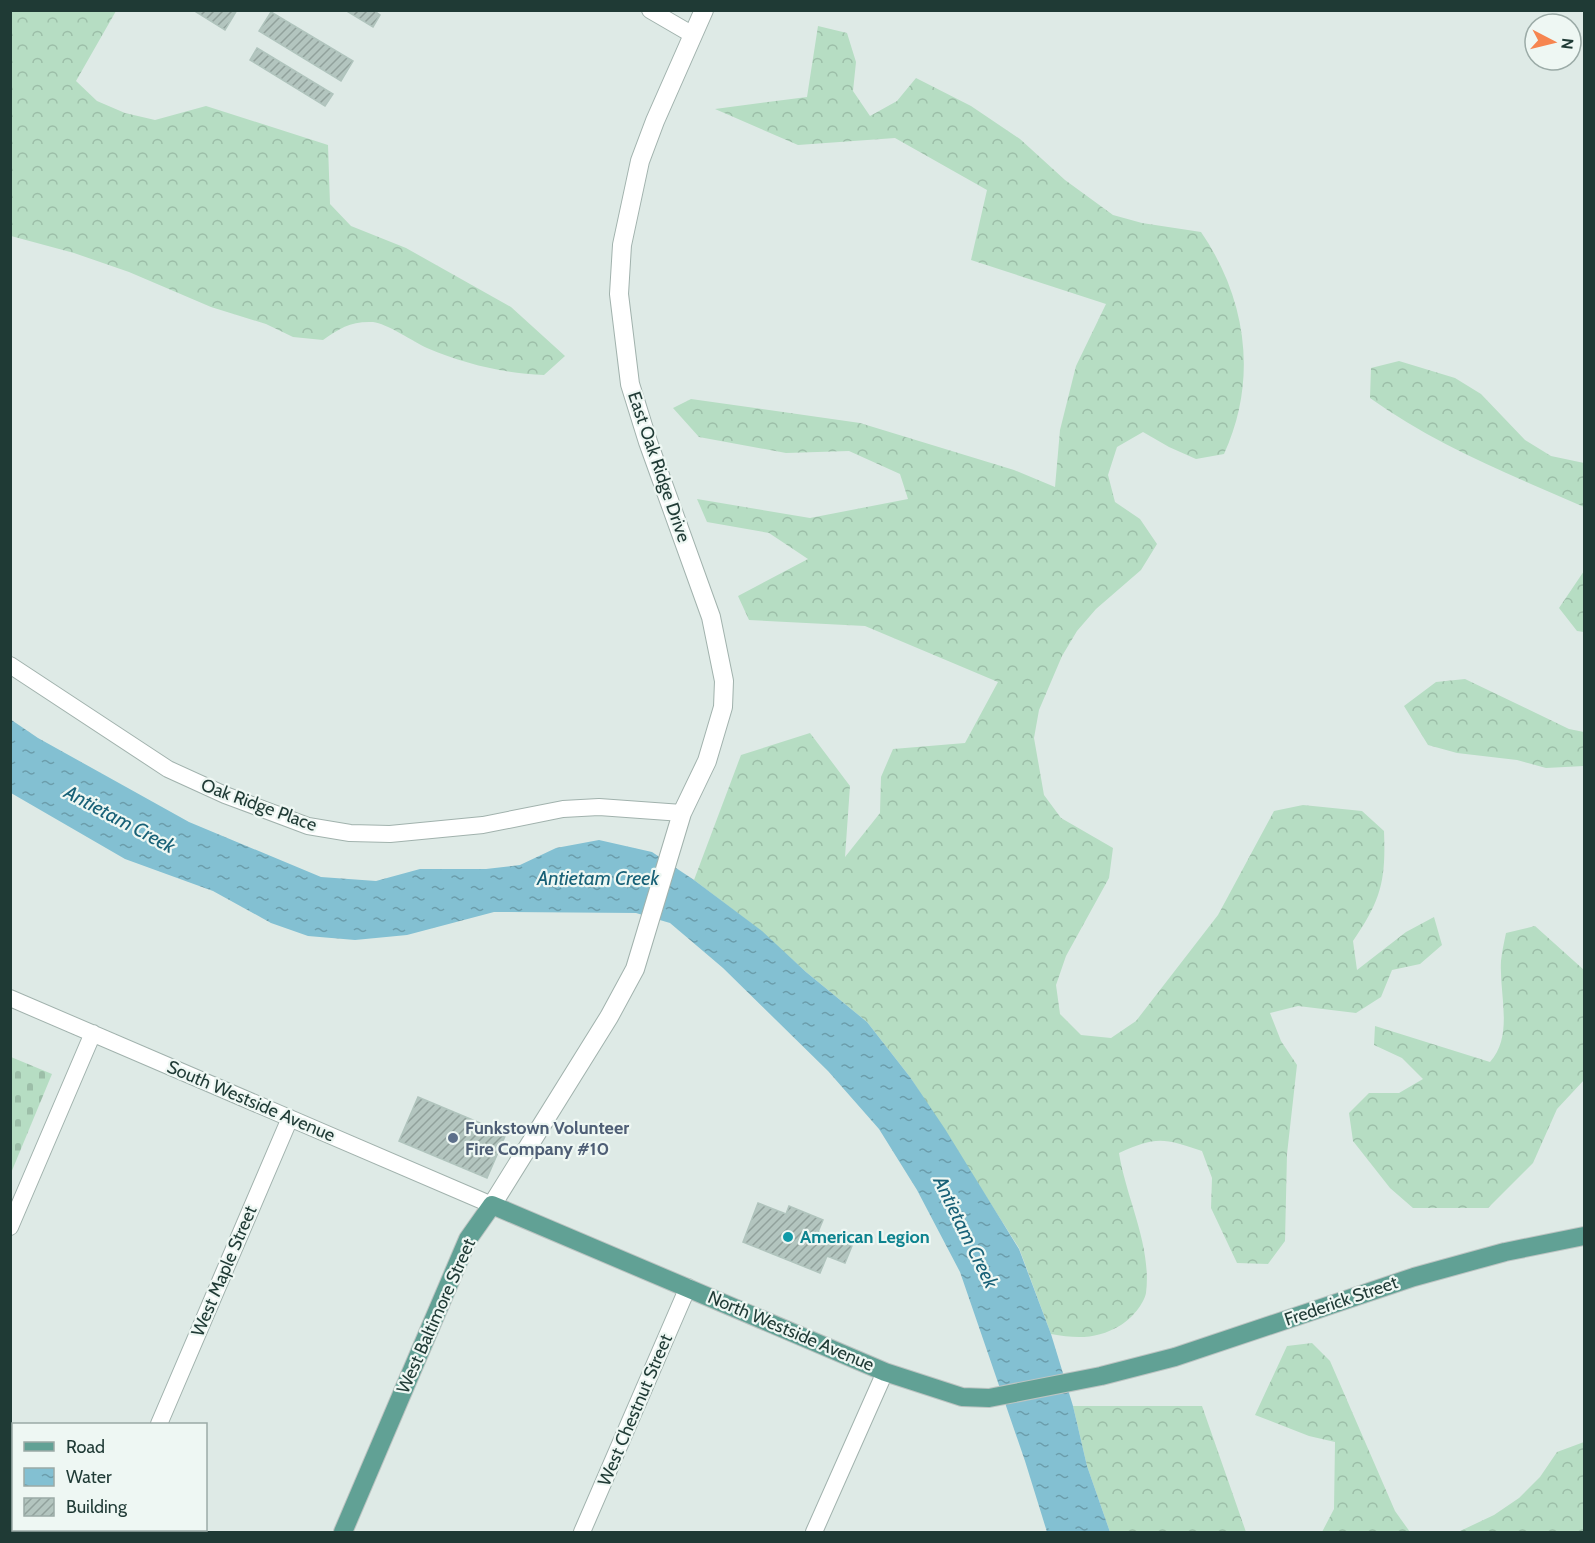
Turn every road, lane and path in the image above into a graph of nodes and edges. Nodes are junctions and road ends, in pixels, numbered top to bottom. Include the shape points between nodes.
1 (650, 10) edge
2 (704, 10) edge
3 (693, 35) junction
4 (10, 665) edge
5 (679, 821) junction
6 (650, 921) joint
7 (10, 998) edge
8 (93, 1033) junction
9 (290, 1118) junction
10 (492, 1205) junction
11 (10, 1227) edge
12 (1584, 1236) edge
13 (688, 1287) junction
14 (885, 1372) junction
15 (1101, 1376) joint
16 (160, 1423) edge
17 (343, 1533) edge
18 (582, 1533) edge
19 (814, 1533) edge

1 - 3 street
2 - 3 street, East Oak Ridge Drive
3 - 5 street, East Oak Ridge Drive via 640,162 622,245 619,294 630,384 711,617 724,681 723,707 715,737
4 - 5 street, Oak Ridge Place via 168,769 308,826 390,834 483,825 563,809 608,807
5 - 6 street, East Oak Ridge Drive
6 - 10 street, West Baltimore Street via 624,992
7 - 8 street, South Westside Avenue
8 - 9 street, South Westside Avenue
8 - 11 street
9 - 10 street, South Westside Avenue
9 - 16 street, West Maple Street
10 - 13 main road, North Westside Avenue
10 - 17 main road, West Baltimore Street via 468,1239
12 - 15 main road, Frederick Street via 1504,1252 1414,1277 1175,1357
13 - 14 main road, North Westside Avenue
13 - 18 street, West Chestnut Street
14 - 15 main road, North Westside Avenue via 942,1392 989,1398
14 - 19 street

